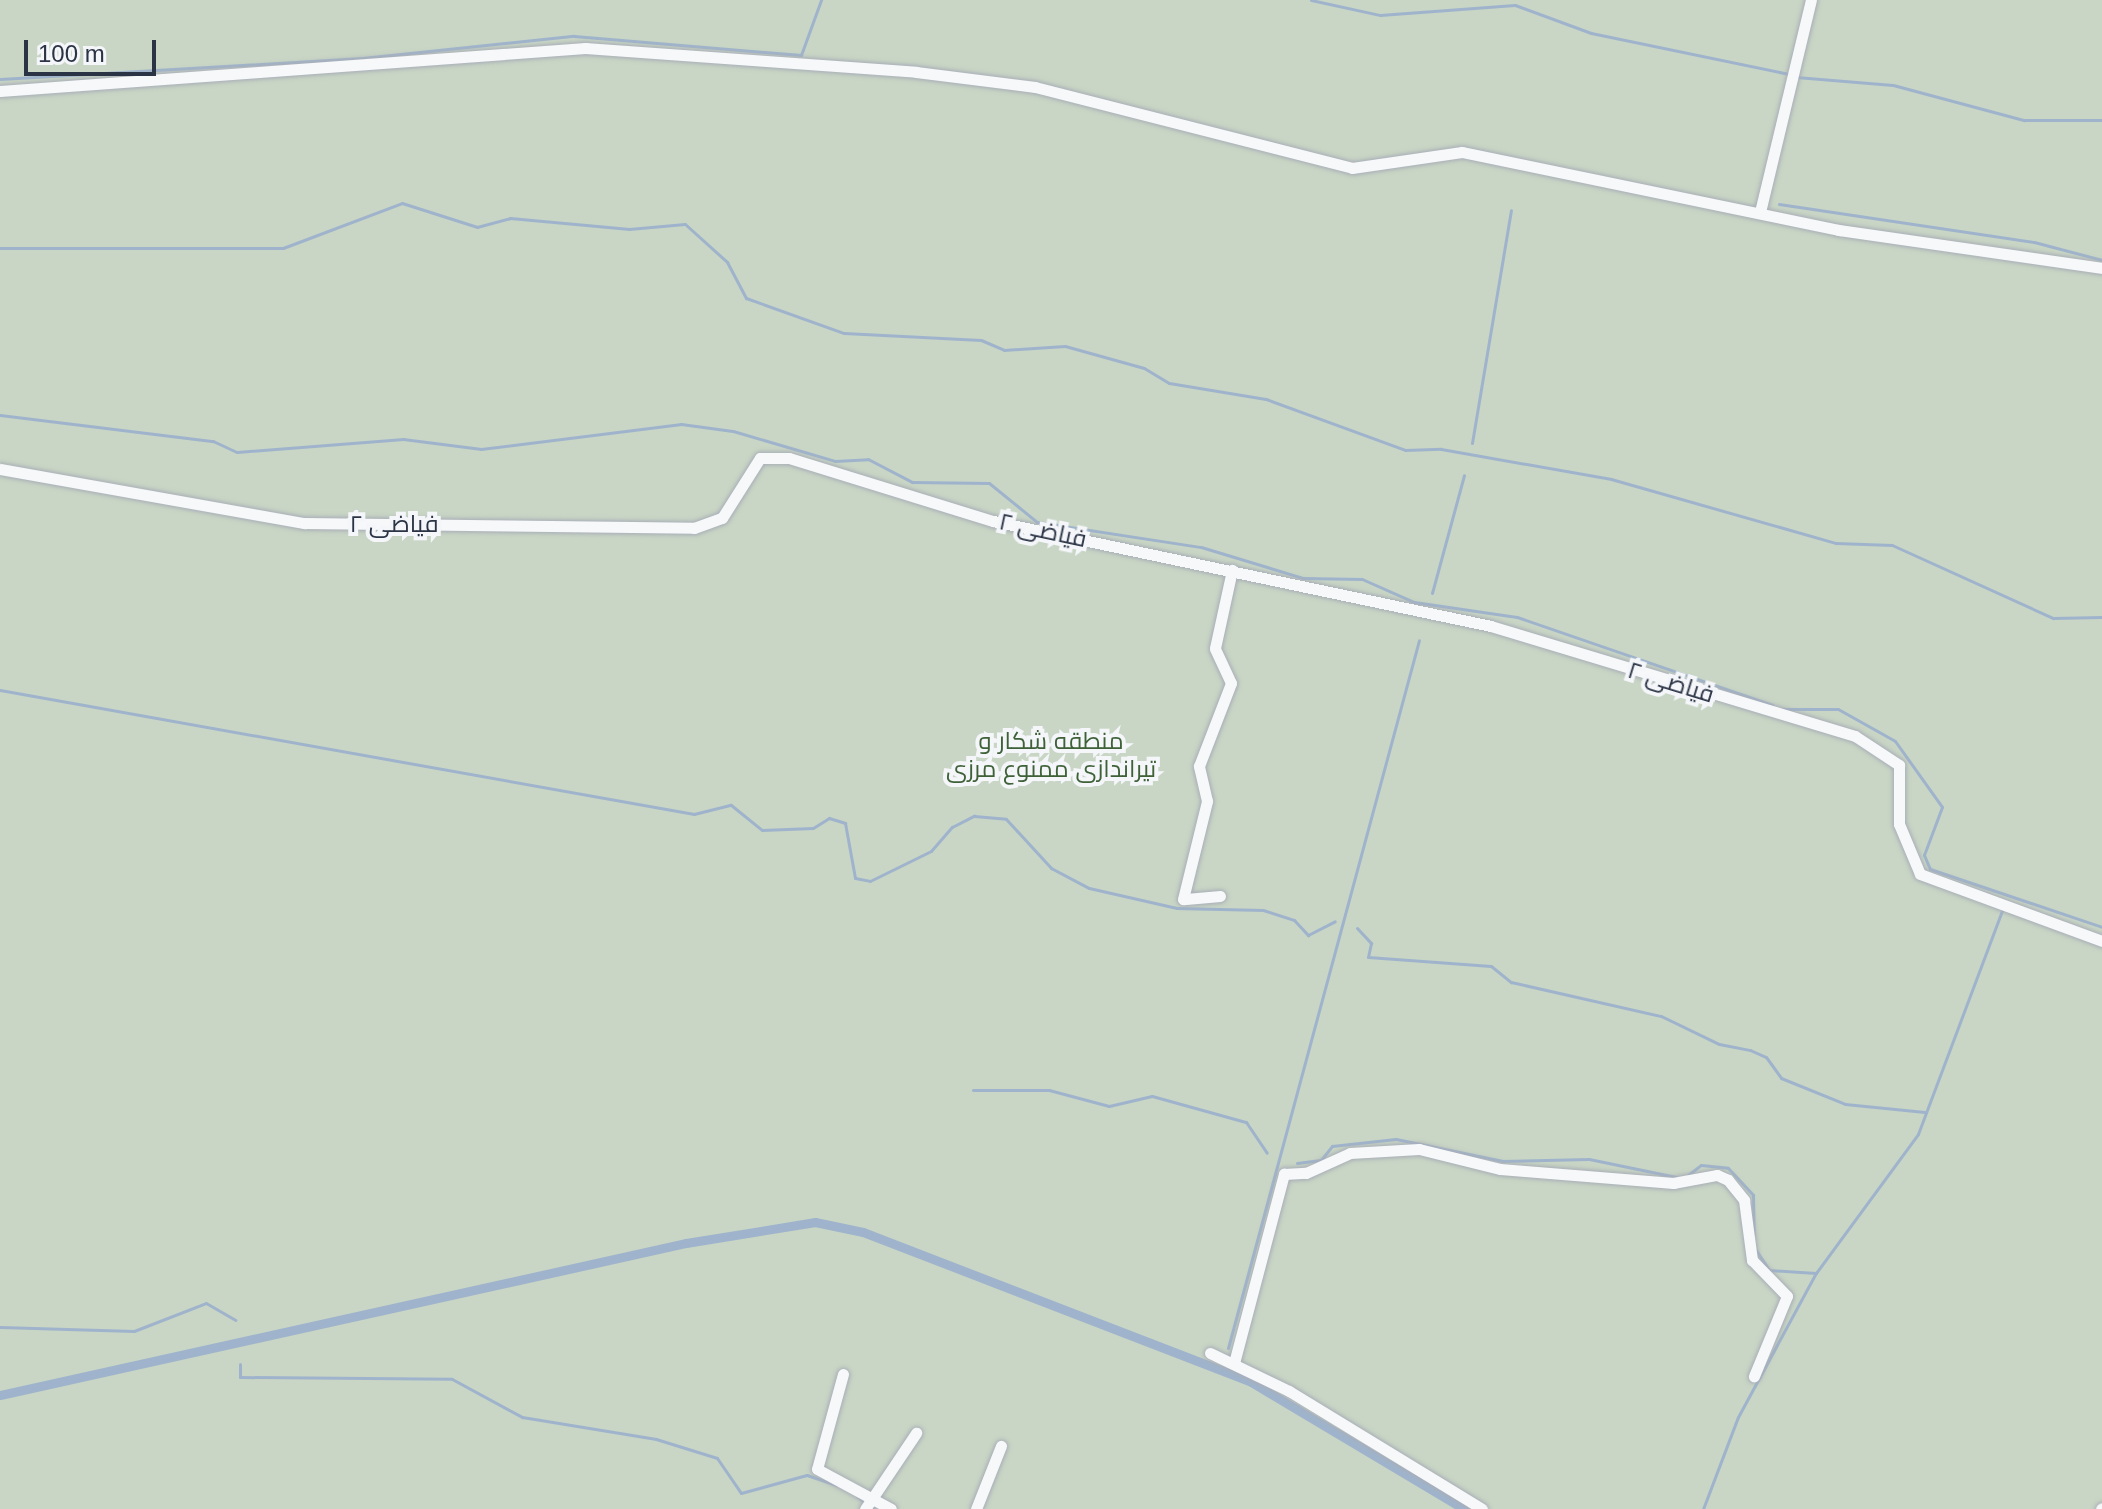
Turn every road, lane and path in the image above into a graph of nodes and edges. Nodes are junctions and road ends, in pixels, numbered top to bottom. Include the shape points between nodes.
1 (1811, 0) edge
2 (0, 91) edge
3 (1760, 212) junction
4 (2102, 268) edge
5 (0, 469) edge
6 (1232, 570) junction
7 (1220, 896) dead end
8 (2102, 941) edge
9 (1210, 1353) dead end
10 (1234, 1363) junction
11 (843, 1374) dead end
12 (1754, 1376) dead end
13 (916, 1433) dead end
14 (1001, 1446) dead end
15 (870, 1504) edge
16 (891, 1509) edge
17 (976, 1509) edge
18 (1482, 1509) edge

1 - 3 street
2 - 3 street via 585,48 1035,87 1352,168 1462,152
3 - 4 street
5 - 6 street, فیاضی ۲ via 304,523 694,528 722,518 760,458 789,458 993,521
6 - 7 street via 1215,648 1231,683 1199,766 1207,801 1183,899
6 - 8 street, فیاضی ۲ via 1491,626 1855,736 1899,765 1899,824 1920,874
9 - 10 street
10 - 12 street via 1284,1174 1306,1173 1350,1153 1419,1149 1500,1169 1673,1183 1717,1175 1728,1180 1744,1200 1752,1260 1787,1296
10 - 18 street
11 - 15 street via 817,1469
13 - 15 street
14 - 17 street
15 - 16 street

